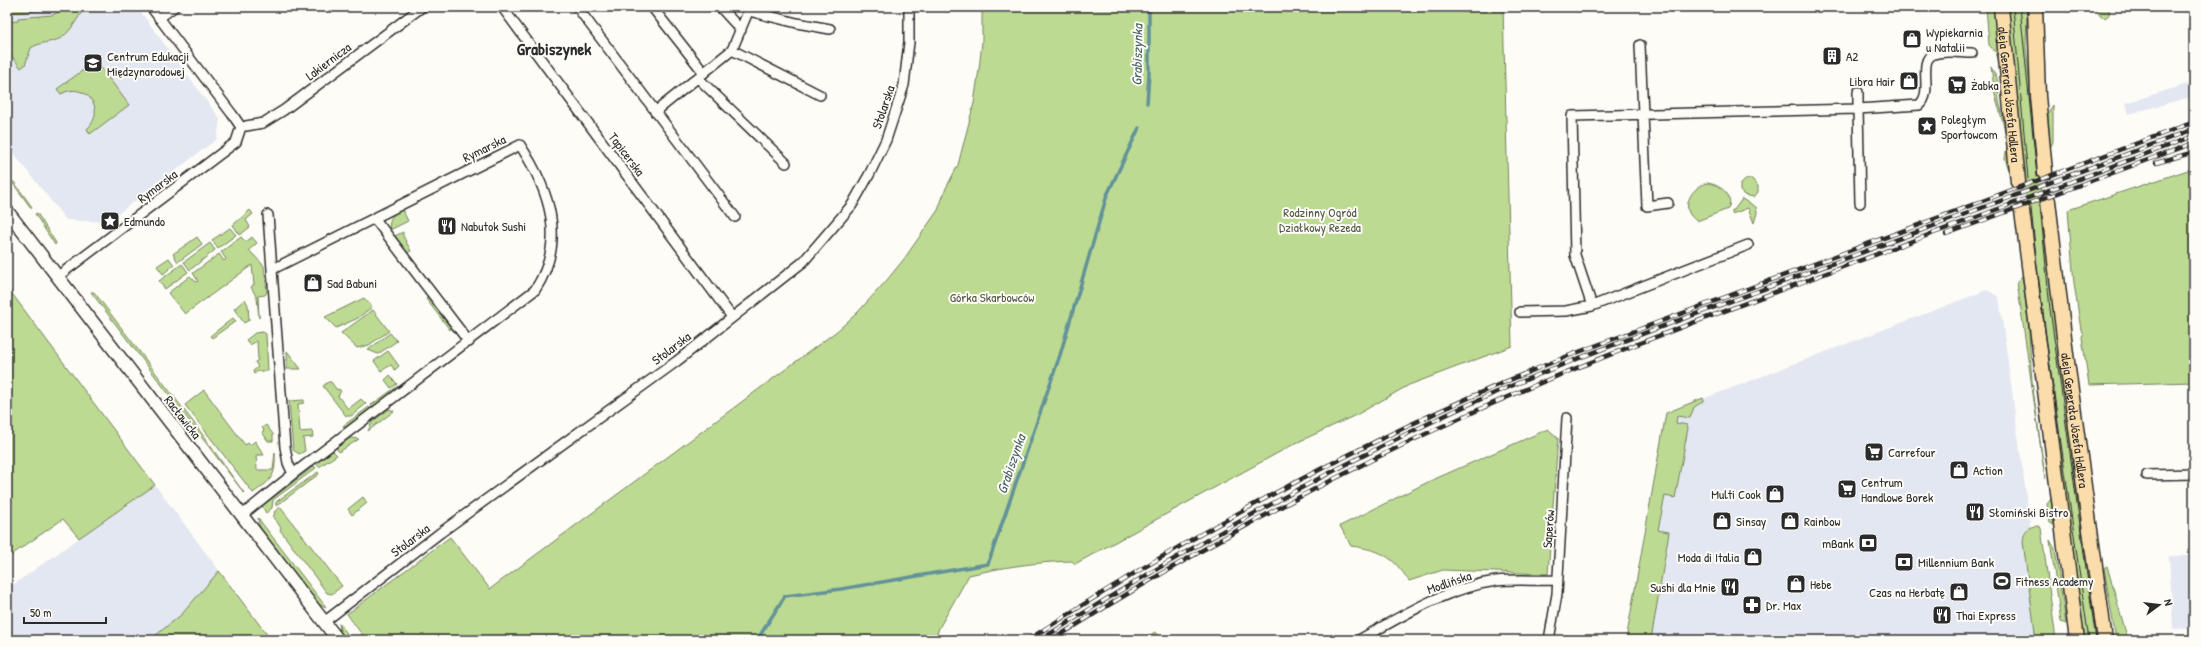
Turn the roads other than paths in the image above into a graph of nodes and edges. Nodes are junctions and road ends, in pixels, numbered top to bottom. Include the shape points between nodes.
1 (151, 7) edge
2 (174, 7) edge
3 (422, 7) edge
4 (502, 7) edge
5 (577, 7) edge
6 (652, 7) edge
7 (720, 7) edge
8 (909, 7) edge
9 (2002, 7) edge
10 (2035, 7) edge
11 (750, 9) edge
12 (159, 18) junction
13 (830, 29) dead end
14 (741, 30) junction
15 (1640, 46) dead end
16 (732, 50) junction
17 (1972, 53) dead end
18 (701, 76) junction
19 (1858, 92) dead end
20 (820, 94) dead end
21 (1858, 109) junction
22 (655, 112) junction
23 (1644, 114) junction
24 (246, 126) dead end
25 (786, 163) dead end
26 (2045, 172) tunnel mouth
27 (2018, 182) tunnel mouth
28 (2048, 201) tunnel mouth
29 (1668, 203) dead end
30 (1860, 203) dead end
31 (7, 211) edge
32 (2022, 212) tunnel mouth
33 (268, 215) dead end
34 (735, 217) dead end
35 (375, 219) junction
36 (1748, 245) dead end
37 (273, 269) junction
38 (58, 277) junction
39 (1592, 306) junction
40 (1520, 312) dead end
41 (732, 317) junction
42 (469, 342) junction
43 (1568, 418) dead end
44 (293, 474) junction
45 (2147, 474) dead end
46 (2194, 474) edge
47 (242, 516) junction
48 (1557, 580) junction
49 (324, 622) junction
50 (338, 640) edge
51 (1359, 640) edge
52 (1549, 640) edge
53 (2077, 640) edge
54 (2105, 640) edge

1 - 12 street, Rymarska
2 - 12 street
3 - 24 street, Lakiernicza via 284,110 263,123
4 - 41 street, Tapicerska
5 - 22 street
6 - 18 street
7 - 14 street
8 - 41 street, Stolarska via 909,42 904,85 886,140 852,205 803,262
9 - 27 main road, aleja Generała Józefa Hallera
10 - 26 main road via 2038,96
11 - 13 street via 797,23
11 - 14 street
12 - 38 street, Rymarska via 232,114 241,127 240,135 236,142
14 - 16 street
15 - 23 street
16 - 18 street
16 - 20 street
17 - 21 street via 1936,54 1929,57 1926,64 1926,96 1919,105
18 - 22 street
18 - 25 street
19 - 21 street
21 - 23 street
21 - 30 street
22 - 34 street
23 - 29 street via 1647,206
23 - 39 street via 1572,116 1575,255
28 - 54 main road, aleja Generała Józefa Hallera
31 - 38 street, Racławicka
32 - 53 main road, aleja Generała Józefa Hallera
33 - 37 street
35 - 37 street, Rymarska
35 - 42 street
35 - 42 street, Rymarska via 520,145 544,189 551,212 550,261 535,290
36 - 39 street
37 - 44 street via 285,447
38 - 47 street, Racławicka
39 - 40 street via 1566,311
41 - 49 street, Stolarska
42 - 44 street, Rymarska
43 - 48 street, Saperów
44 - 47 street, Rymarska
45 - 46 street
47 - 49 street, Racławicka
48 - 51 street, Modlińska via 1498,581 1465,588 1425,604
48 - 52 street, Saperów
49 - 50 street, Racławicka

